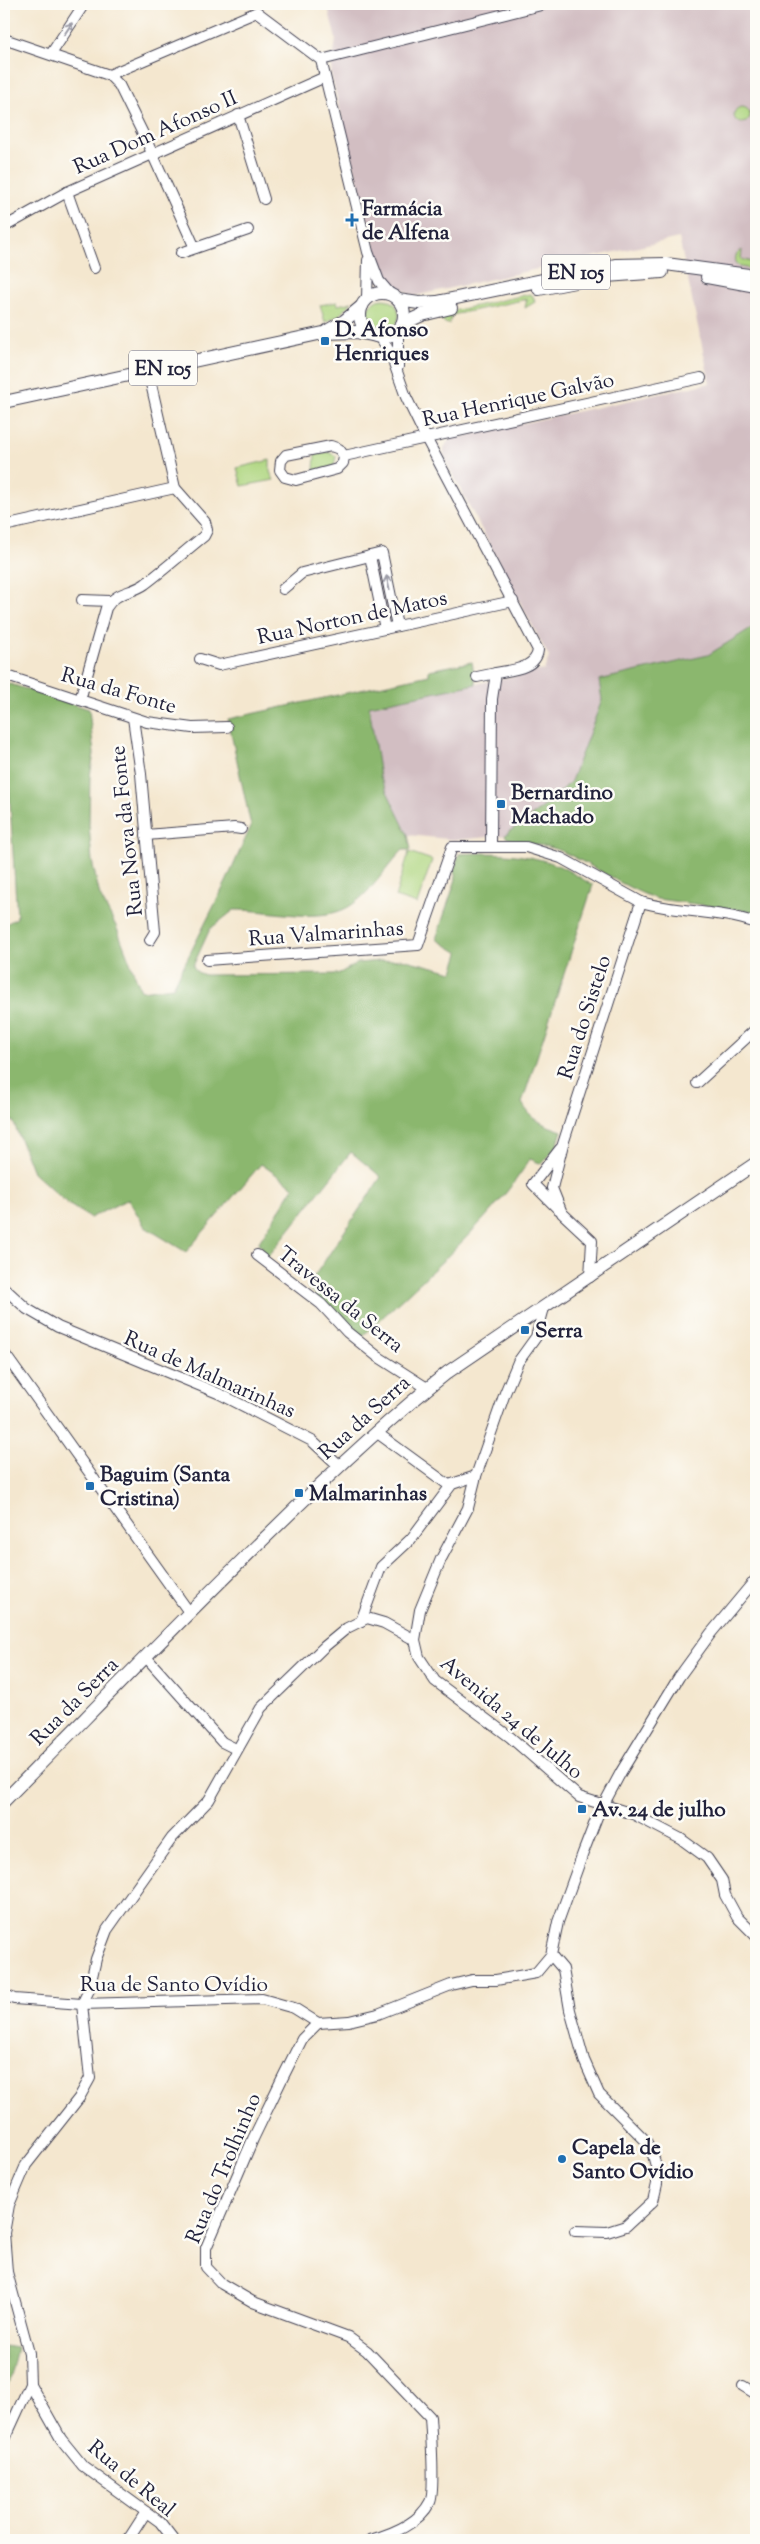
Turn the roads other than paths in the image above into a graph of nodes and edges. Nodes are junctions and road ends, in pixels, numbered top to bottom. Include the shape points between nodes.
1 (84, 4) edge
2 (545, 4) edge
3 (256, 8) edge
4 (4, 39) edge
5 (51, 54) junction
6 (321, 60) junction
7 (109, 75) junction
8 (325, 77) junction
9 (238, 114) junction
10 (152, 153) junction
11 (67, 192) junction
12 (264, 199) dead end
13 (4, 227) edge
14 (248, 230) dead end
15 (195, 248) junction
16 (368, 252) junction
17 (181, 254) dead end
18 (94, 268) dead end
19 (756, 276) edge
20 (756, 286) edge
21 (395, 297) junction
22 (365, 302) junction
23 (400, 327) junction
24 (323, 333) junction
25 (377, 336) junction
26 (148, 371) junction
27 (398, 376) junction
28 (701, 378) dead end
29 (4, 402) edge
30 (426, 438) junction
31 (344, 456) junction
32 (175, 488) junction
33 (4, 526) edge
34 (370, 556) junction
35 (283, 589) dead end
36 (82, 600) dead end
37 (110, 601) junction
38 (513, 601) junction
39 (397, 626) junction
40 (385, 629) junction
41 (200, 659) dead end
42 (496, 673) junction
43 (4, 675) edge
44 (477, 677) dead end
45 (80, 700) junction
46 (134, 718) junction
47 (227, 727) dead end
48 (241, 829) dead end
49 (146, 835) junction
50 (491, 846) junction
51 (641, 902) junction
52 (756, 922) edge
53 (150, 940) dead end
54 (207, 960) dead end
55 (756, 1028) edge
56 (697, 1083) dead end
57 (563, 1144) junction
58 (756, 1163) edge
59 (562, 1213) junction
60 (256, 1255) dead end
61 (590, 1277) junction
62 (4, 1288) edge
63 (544, 1308) junction
64 (4, 1353) edge
65 (427, 1388) junction
66 (376, 1432) junction
67 (339, 1466) junction
68 (476, 1476) junction
69 (450, 1486) junction
70 (756, 1579) edge
71 (188, 1612) junction
72 (361, 1621) junction
73 (415, 1640) junction
74 (146, 1657) junction
75 (236, 1749) junction
76 (4, 1801) edge
77 (603, 1804) junction
78 (756, 1936) edge
79 (551, 1955) junction
80 (4, 1995) edge
81 (82, 2004) junction
82 (318, 2023) junction
83 (575, 2232) dead end
84 (4, 2233) edge
85 (30, 2384) junction
86 (743, 2386) dead end
87 (756, 2394) edge
88 (4, 2441) edge
89 (146, 2512) junction
90 (128, 2540) edge
91 (174, 2540) edge
92 (370, 2540) edge

5 -> 1 street
2 - 6 street
3 - 6 street
3 - 7 street
4 - 5 street
5 - 7 street
6 - 8 street
7 - 10 street via 119,85
8 - 9 street, Rua Dom Afonso II
8 - 16 street
9 - 10 street, Rua Dom Afonso II
9 - 12 street
10 - 11 street, Rua Dom Afonso II
10 - 15 street
11 - 13 street, Rua Dom Afonso II
11 - 18 street
14 - 15 street
15 - 17 street
16 - 21 street via 379,281
16 - 22 street
19 - 21 main road, EN 105 via 666,264 615,265 437,302 419,303
20 - 23 main road, EN 105 via 668,272 621,274 451,308 422,315
21 - 22 main road, EN 105 via 379,293
21 - 23 main road via 404,311
22 - 24 main road, EN 105 via 344,321
22 - 25 main road via 361,319 363,326
23 - 25 main road, EN 105 via 393,334
23 - 27 street
24 - 25 main road, EN 105 via 357,332
24 - 26 main road, EN 105
25 - 27 street via 390,352
26 - 29 main road, EN 105
26 - 32 street
27 - 30 street
28 - 30 street, Rua Henrique Galvão
30 - 31 street, Rua Henrique Galvão
30 - 38 street
31 - 31 street via 331,446 286,456 280,470 285,477 296,480 337,469
32 - 33 street
32 - 37 street via 206,522 208,530 143,585 120,593
34 - 35 street via 302,573
39 -> 34 street via 382,553
34 - 40 street
36 - 37 street
37 - 45 street
38 - 39 street, Rua Norton de Matos
38 - 42 street via 538,650 536,658 527,665
39 - 40 street, Rua Norton de Matos
40 - 41 street, Rua Norton de Matos via 219,665
42 - 44 street
42 - 50 street via 492,699
43 - 45 street, Rua da Fonte
45 - 46 street, Rua da Fonte
46 - 47 street, Rua da Fonte via 184,728
46 - 49 street, Rua Nova da Fonte
48 - 49 street
49 - 53 street, Rua Nova da Fonte via 155,932
50 - 51 street via 526,847 561,858
50 - 54 street, Rua Valmarinhas via 452,847 418,946
51 - 52 street
51 - 57 street, Rua do Sistelo
55 - 56 street
57 - 59 street, Rua do Sistelo via 552,1188
57 - 59 street, Rua do Sistelo via 532,1184
58 - 61 main road, Rua da Serra
59 - 61 street, Rua do Sistelo via 592,1241
60 - 65 street, Travessa da Serra via 321,1304 347,1332 377,1356
61 - 63 main road, Rua da Serra
62 - 67 street, Rua de Malmarinhas via 27,1309 58,1327 220,1394 312,1441
63 - 65 main road, Rua da Serra
63 - 68 street, Avenida 24 de Julho via 536,1337 518,1362 504,1393
64 - 71 street
65 - 66 main road, Rua da Serra
66 - 67 main road, Rua da Serra
66 - 69 street
67 - 71 main road, Rua da Serra
68 - 69 street
68 - 73 street, Avenida 24 de Julho via 468,1508 441,1558 420,1610
69 - 72 street via 411,1539 381,1567
70 - 77 street via 679,1676
71 - 74 main road, Rua da Serra
72 - 73 street via 367,1618
72 - 75 street via 324,1647 260,1708
73 - 77 street, Avenida 24 de Julho via 418,1657 435,1681 510,1737 579,1798
74 - 75 street via 222,1742
74 - 76 main road, Rua da Serra
75 - 81 street via 209,1800 172,1838 107,1930
77 - 78 street, Avenida 24 de Julho via 634,1814 681,1838 707,1858 722,1880 725,1895 737,1916
77 - 79 street via 558,1922
79 - 82 street via 536,1972 496,1980 472,1980 378,2014 349,2021
79 - 83 street via 563,1969 584,2060 599,2094 646,2140 654,2155 656,2170 653,2201 626,2226 607,2232
80 - 81 street, Rua de Santo Ovídio
81 - 82 street, Rua de Santo Ovídio via 262,1999 294,2008
81 - 84 street, Rua de Real via 90,2078 79,2098 26,2165 9,2205
82 - 92 street, Rua do Trolhinho via 302,2039 253,2138 206,2248 206,2267 222,2284 253,2302 348,2337 367,2351 430,2417 431,2501 418,2518 391,2534
84 - 85 street, Rua de Real via 6,2272 29,2353
85 - 88 street
85 - 89 street, Rua de Real via 62,2439 83,2466
86 - 87 street
89 - 90 street
89 - 91 street, Rua de Real via 160,2522

